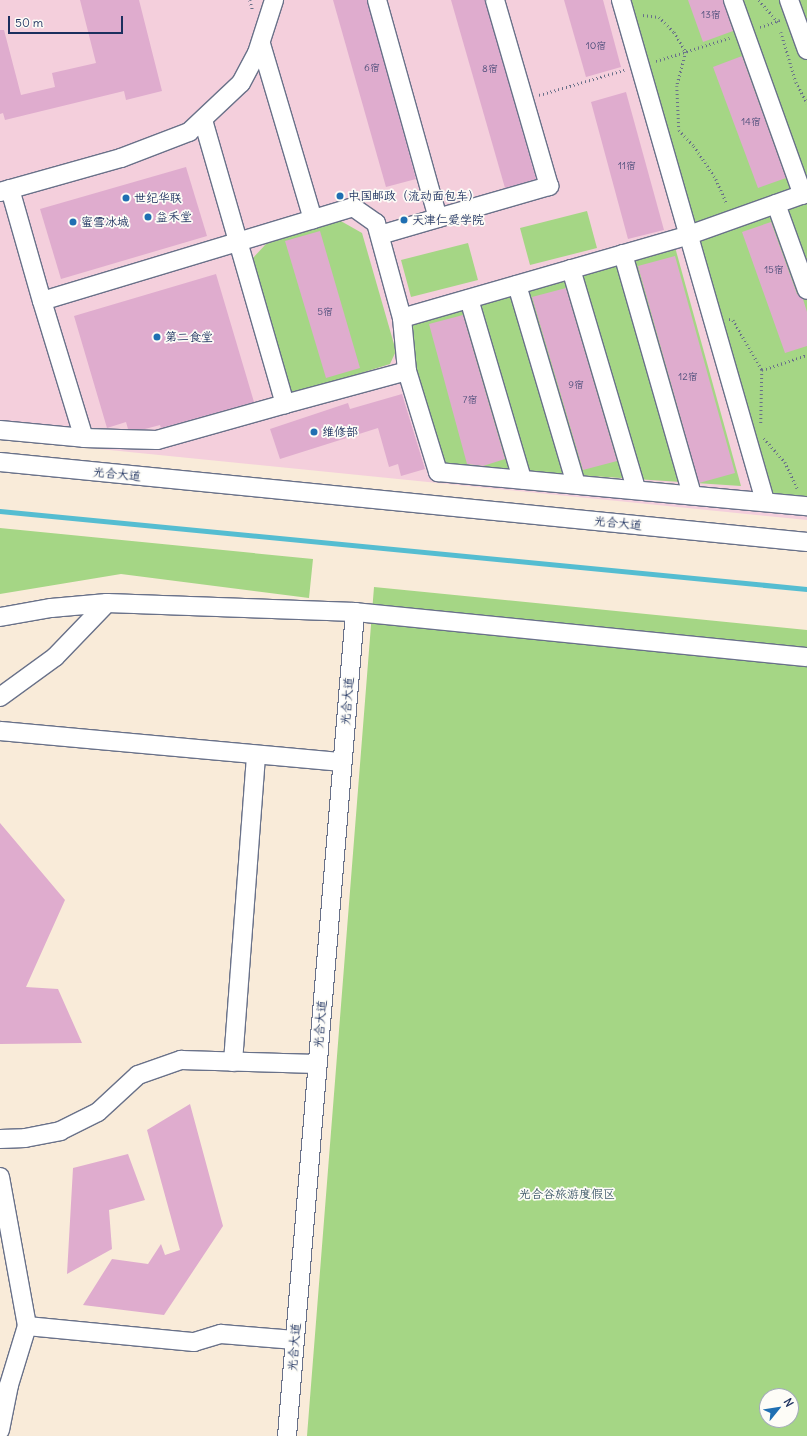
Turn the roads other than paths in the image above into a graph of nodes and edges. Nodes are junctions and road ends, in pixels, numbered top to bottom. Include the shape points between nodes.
1 (274, 0) edge
2 (377, 0) edge
3 (494, 0) edge
4 (733, 0) edge
5 (789, 0) edge
6 (623, 7) edge
7 (261, 44) junction
8 (807, 50) edge
9 (203, 120) junction
10 (5, 190) edge
11 (805, 194) edge
12 (776, 204) junction
13 (438, 218) junction
14 (313, 219) junction
15 (380, 235) junction
16 (689, 235) junction
17 (238, 242) junction
18 (623, 254) junction
19 (571, 269) junction
20 (517, 285) junction
21 (807, 290) edge
22 (470, 299) junction
23 (42, 301) junction
24 (402, 318) junction
25 (407, 371) junction
26 (285, 404) junction
27 (0, 430) edge
28 (84, 438) junction
29 (0, 462) edge
30 (522, 479) junction
31 (576, 484) junction
32 (636, 490) junction
33 (692, 495) junction
34 (765, 501) junction
35 (806, 506) edge
36 (807, 542) edge
37 (107, 603) junction
38 (355, 612) junction
39 (0, 618) edge
40 (807, 657) edge
41 (0, 697) edge
42 (0, 731) edge
43 (256, 755) junction
44 (342, 762) junction
45 (233, 1062) junction
46 (317, 1064) junction
47 (0, 1139) edge
48 (0, 1177) edge
49 (27, 1326) junction
50 (295, 1340) junction
51 (0, 1430) edge
52 (287, 1436) edge

1 - 7 street
2 - 13 street
3 - 13 street via 549,186
4 - 11 street
5 - 8 street
6 - 16 street
7 - 9 street via 241,82
7 - 14 street
9 - 10 street via 189,132 153,146
9 - 17 street
10 - 23 street
11 - 12 street
12 - 16 street
12 - 21 street
13 - 15 street
14 - 15 street via 353,207 376,223
14 - 17 street
15 - 24 street
16 - 18 street
16 - 34 street
17 - 23 street
17 - 26 street
18 - 19 street
18 - 33 street
19 - 20 street
19 - 32 street
20 - 22 street
20 - 31 street
22 - 24 street
22 - 30 street
23 - 28 street
24 - 25 street
25 - 26 street
25 - 30 street via 438,472
26 - 28 street via 157,440
27 - 28 street
29 - 36 street, 光合大道
30 - 31 street
31 - 32 street
32 - 33 street
33 - 34 street
34 - 35 street
37 - 38 street
37 - 39 street via 51,608
37 - 41 street via 55,657
38 - 40 street
38 - 44 street, 光合大道
42 - 43 street
43 - 44 street
43 - 45 street
44 - 46 street, 光合大道
45 - 46 street
45 - 47 street via 181,1060 138,1075 98,1112 60,1131 25,1138
46 - 50 street, 光合大道
48 - 49 street
49 - 50 street via 194,1342 221,1334
49 - 51 street via 9,1385
50 - 52 street, 光合大道

